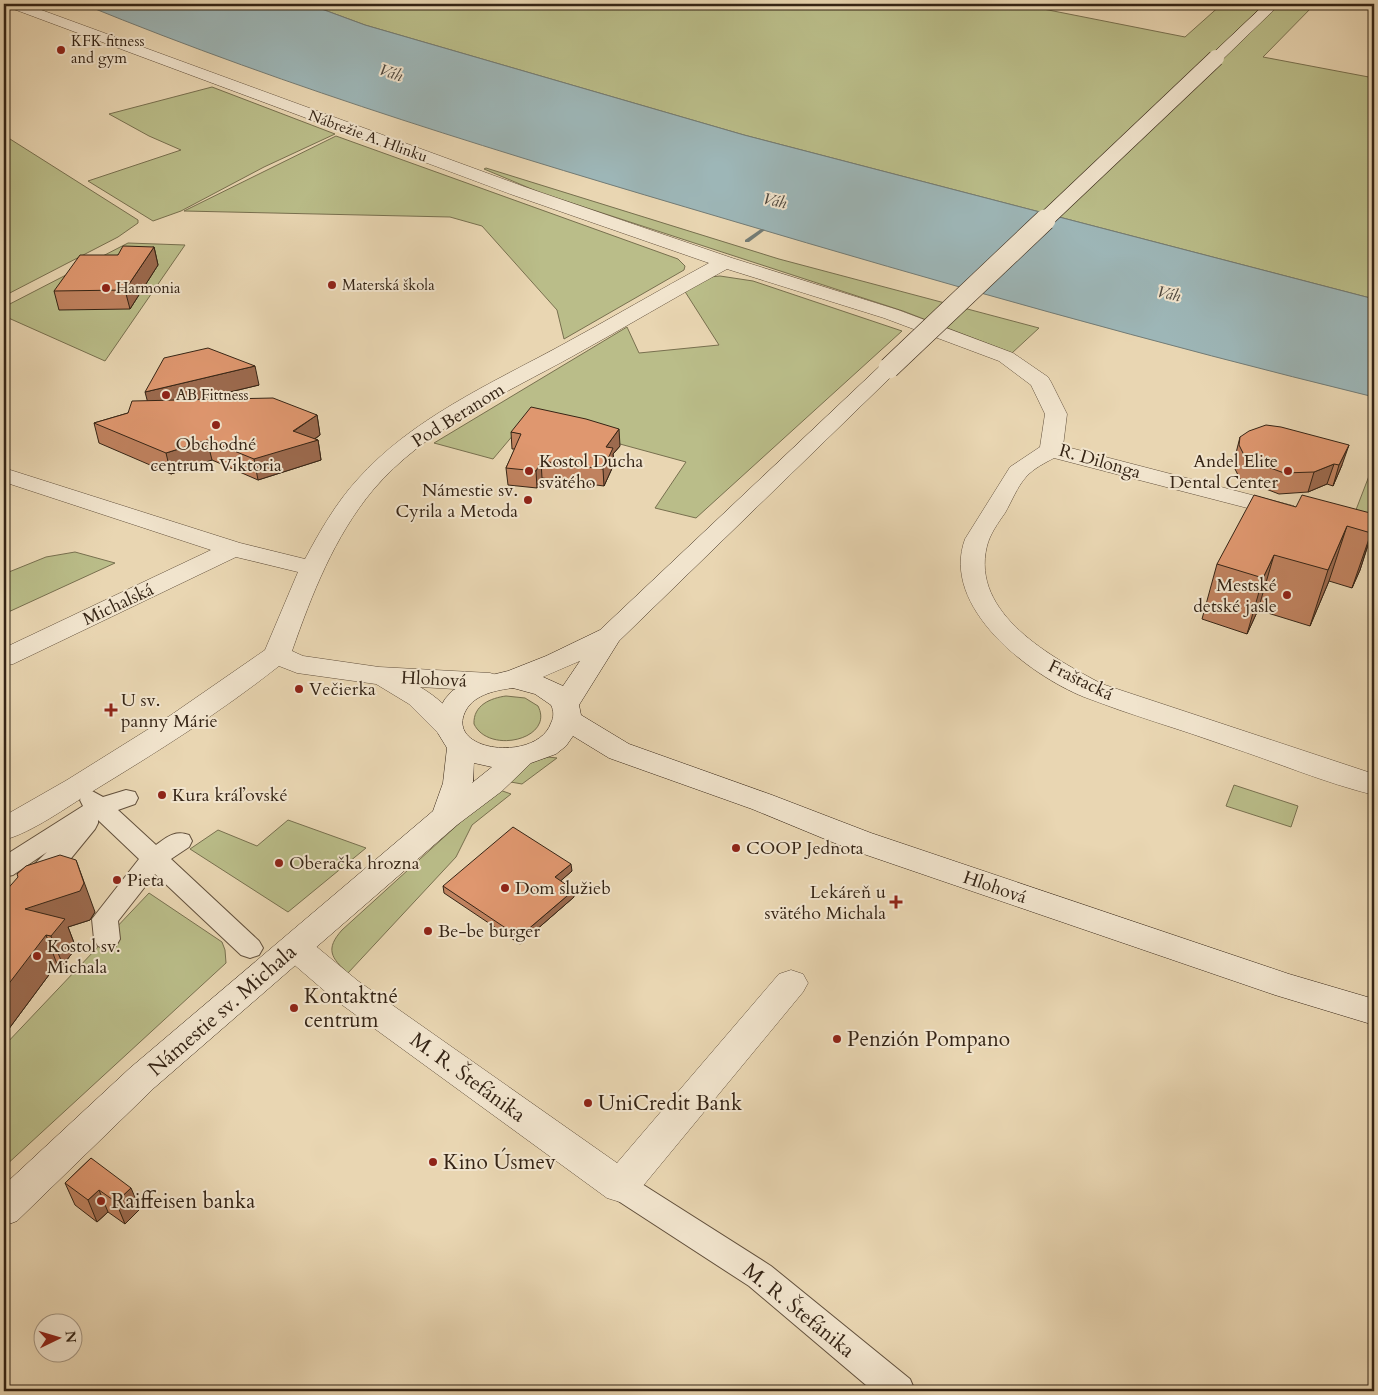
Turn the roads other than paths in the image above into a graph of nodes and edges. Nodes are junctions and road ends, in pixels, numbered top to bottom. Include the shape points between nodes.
1 (13, 4) edge
2 (1273, 4) edge
3 (725, 262) junction
4 (891, 314) joint
5 (1051, 450) junction
6 (4, 475) edge
7 (1310, 518) edge
8 (233, 549) junction
9 (313, 568) junction
10 (609, 636) junction
11 (277, 654) junction
12 (4, 658) edge
13 (379, 676) junction
14 (501, 681) junction
15 (566, 712) junction
16 (455, 736) junction
17 (619, 751) junction
18 (534, 752) junction
19 (1374, 785) edge
20 (126, 798) dead end
21 (96, 803) junction
22 (446, 817) junction
23 (4, 829) edge
24 (180, 841) dead end
25 (154, 858) junction
26 (9, 864) edge
27 (50, 866) junction
28 (4, 908) edge
29 (106, 939) dead end
30 (295, 947) junction
31 (250, 948) dead end
32 (791, 983) dead end
33 (1374, 1012) edge
34 (620, 1186) junction
35 (4, 1209) edge
36 (898, 1391) edge

1 - 3 street, Nábrežie A. Hlinku via 399,148
2 - 10 street, bridge
3 - 4 street, Nábrežie A. Hlinku
3 - 9 street, Pod Beranom via 520,375 405,448 366,484 339,521
4 - 5 street, R. Dilonga via 1006,357 1040,382 1056,414
5 - 7 street, R. Dilonga
5 - 19 street, Fraštacká via 1021,469 978,536 974,550 974,580 978,595 1001,627 1036,658 1092,690
6 - 8 street
8 - 9 street
8 - 12 street, Michalská
9 - 11 street, Pod Beranom via 295,604
10 - 14 street via 555,662
10 - 15 street
11 - 13 street, Hlohová via 298,664
11 - 23 street via 240,684 95,777
13 - 14 street, Hlohová
13 - 16 street, Hlohová via 419,698
14 - 15 street via 529,681 544,686 558,695
14 - 16 street via 462,696 449,716
15 - 17 street, Hlohová
15 - 18 street via 563,731
16 - 18 street via 473,752 487,757
16 - 22 street, Námestie sv. Michala via 458,783
17 - 18 street, Hlohová
17 - 33 street, Hlohová via 860,841 1287,986
18 - 22 street, Námestie sv. Michala
20 - 21 street
21 - 25 street, Námestie sv. Michala
21 - 26 street
21 - 27 street
22 - 30 street, Námestie sv. Michala
24 - 25 street
25 - 29 street via 105,919
25 - 31 street, Námestie sv. Michala
26 - 27 street
27 - 28 street
30 - 34 street, M. R. Štefánika via 346,990
30 - 35 street, Námestie sv. Michala via 142,1078
32 - 34 street
34 - 36 street, M. R. Štefánika via 760,1276

